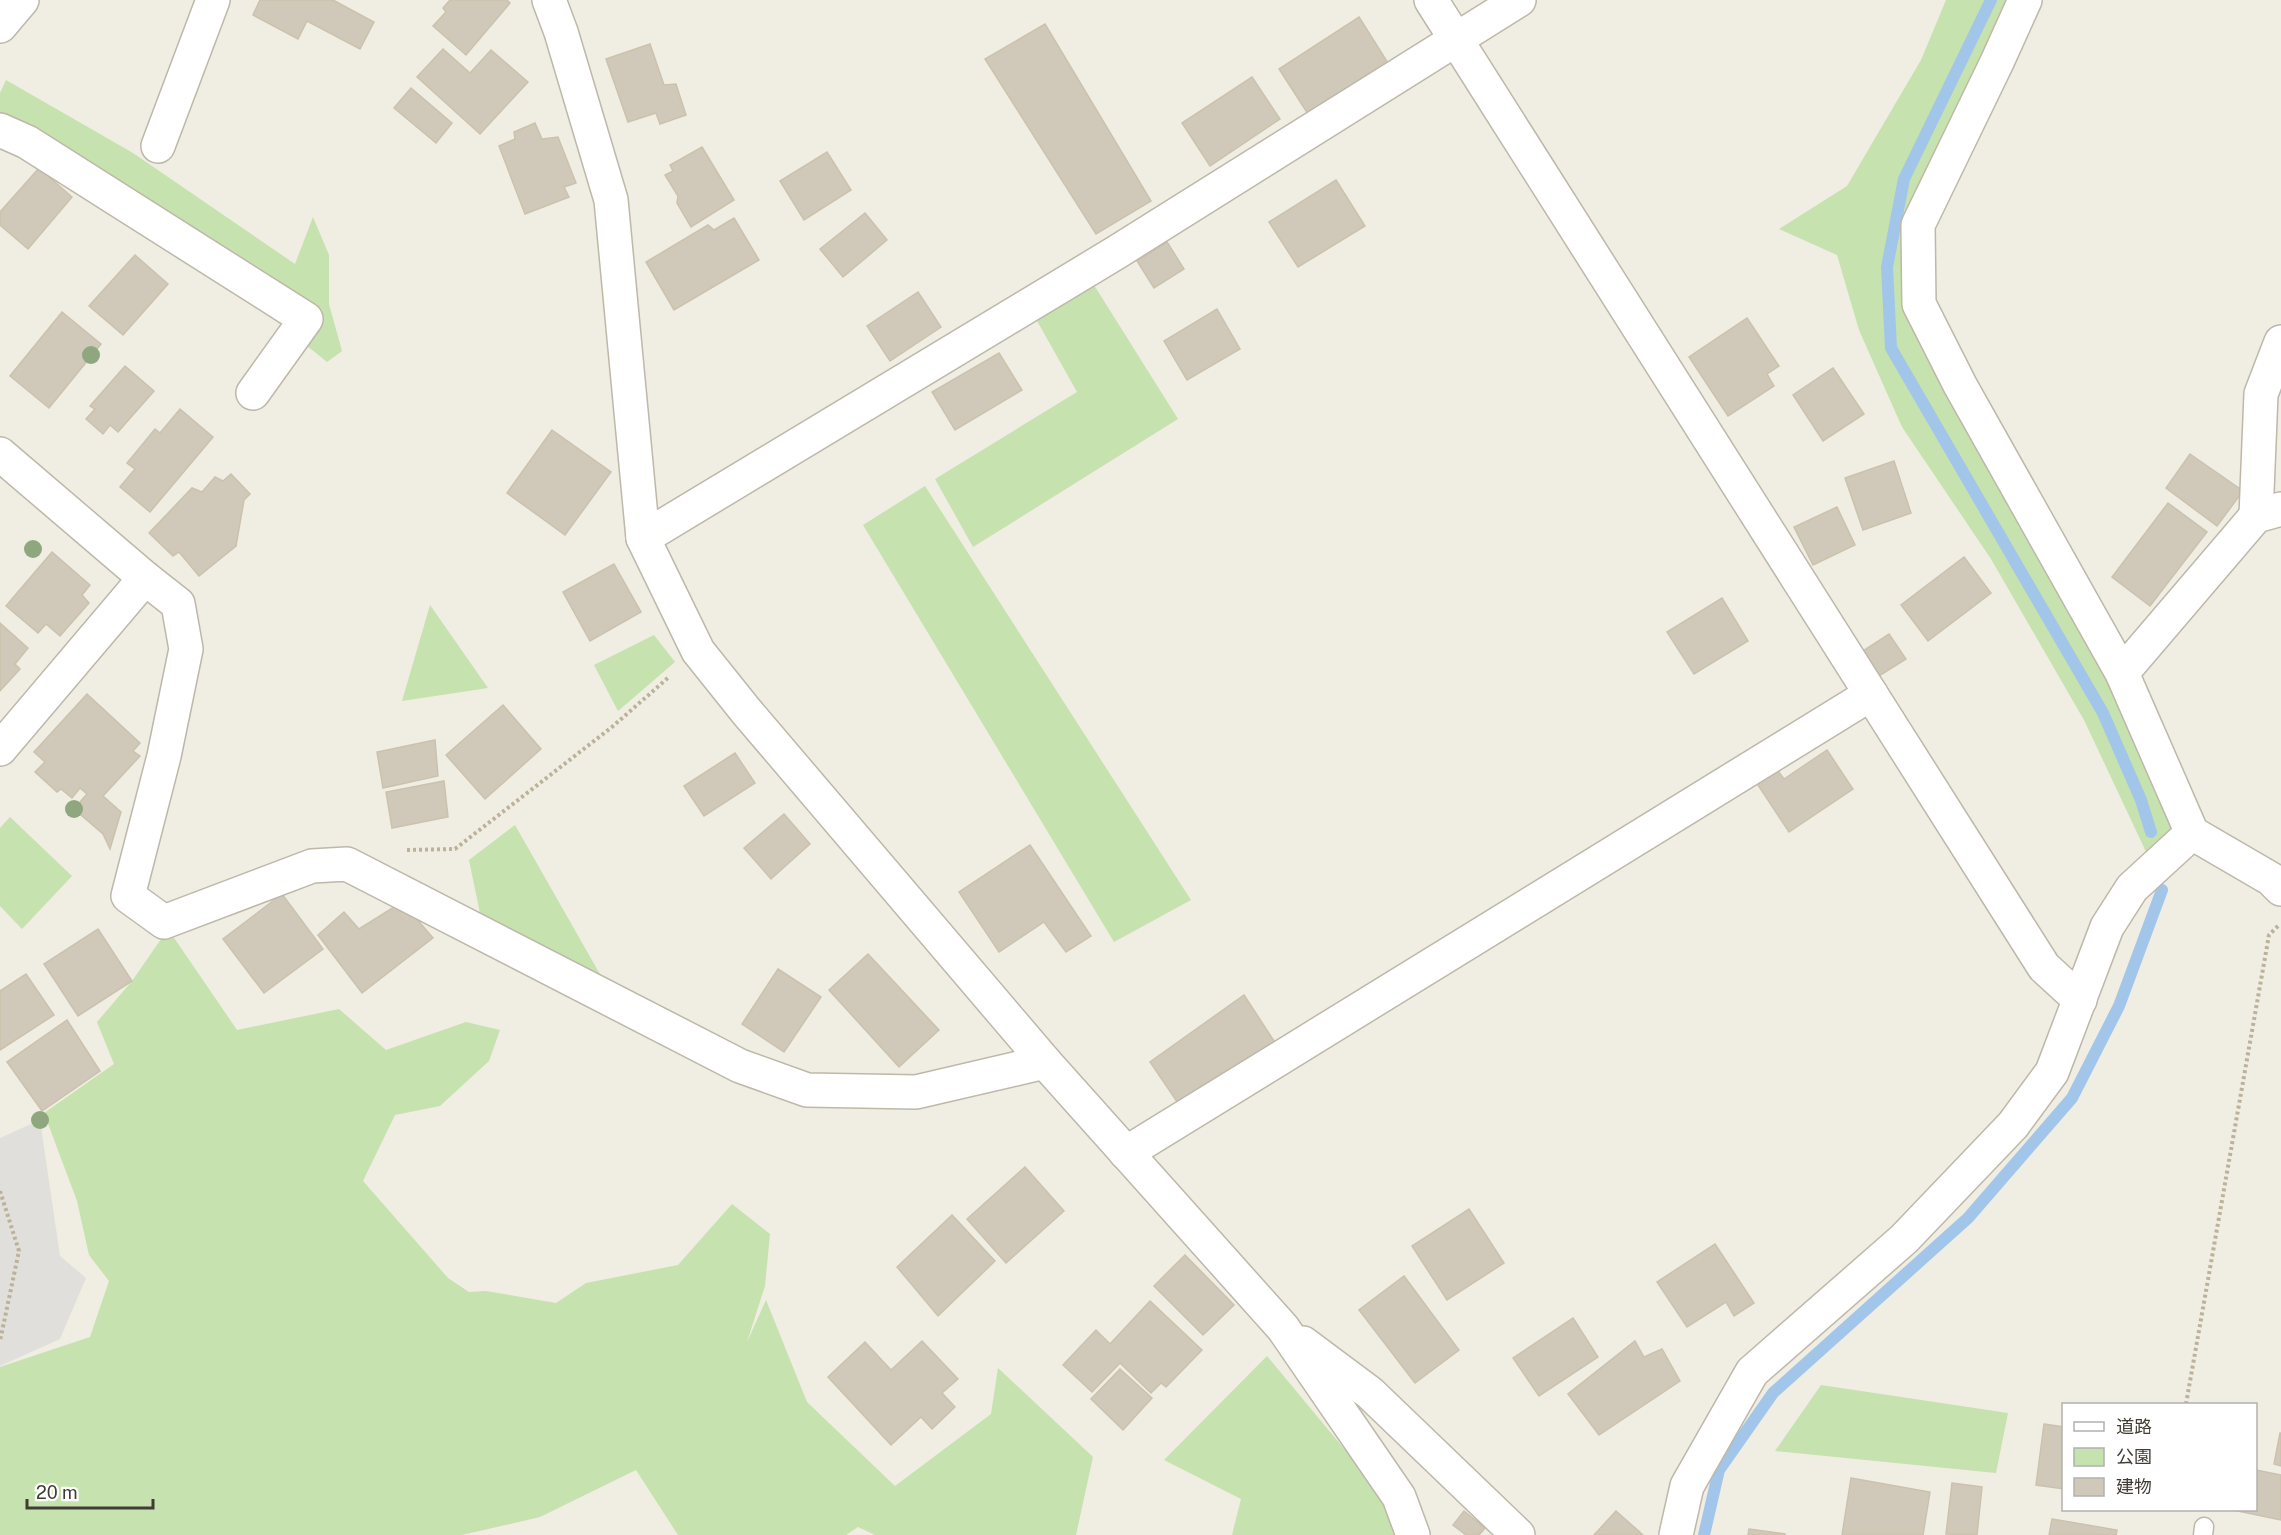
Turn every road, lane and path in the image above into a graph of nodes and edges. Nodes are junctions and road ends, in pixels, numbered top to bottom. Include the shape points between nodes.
1 (22, 0) edge
2 (213, 0) edge
3 (549, 0) edge
4 (1431, 0) edge
5 (1519, 0) edge
6 (2025, 0) edge
7 (0, 26) edge
8 (1456, 40) junction
9 (0, 130) edge
10 (158, 146) dead end
11 (2281, 342) edge
12 (254, 393) dead end
13 (0, 454) edge
14 (2269, 512) edge
15 (643, 538) junction
16 (145, 578) junction
17 (698, 651) junction
18 (2122, 673) junction
19 (1871, 694) junction
20 (0, 749) edge
21 (2192, 833) junction
22 (347, 864) junction
23 (2281, 889) edge
24 (2281, 923) edge
25 (2080, 1000) junction
26 (1045, 1062) junction
27 (1126, 1153) junction
28 (0, 1191) edge
29 (1283, 1328) junction
30 (0, 1341) edge
31 (2186, 1403) edge
32 (1413, 1535) edge
33 (1518, 1535) edge
34 (1676, 1535) edge

1 - 7 street
2 - 10 street
3 - 15 street via 612,200
4 - 8 street
5 - 8 street
6 - 18 street via 1918,225 1919,303 1960,385
8 - 15 street via 1117,252
8 - 19 street
9 - 12 street via 27,142 306,319
11 - 14 street via 2260,394
13 - 16 street
14 - 18 street
15 - 17 street
16 - 20 street
16 - 22 street via 178,604 186,649 164,756 128,896 164,922 312,866
17 - 22 path via 612,727 455,849 376,850
17 - 26 street
18 - 21 street
19 - 25 street via 2044,967
19 - 27 street
21 - 23 street via 2271,879
21 - 25 street via 2132,888 2107,927
22 - 26 street via 740,1066 807,1090 916,1092
24 - 31 path via 2270,935
25 - 34 street via 2052,1072 2013,1125 1904,1239 1752,1372 1687,1486
26 - 27 street
27 - 29 street
28 - 30 path via 19,1251
29 - 32 street via 1399,1497
29 - 33 street via 1371,1393

